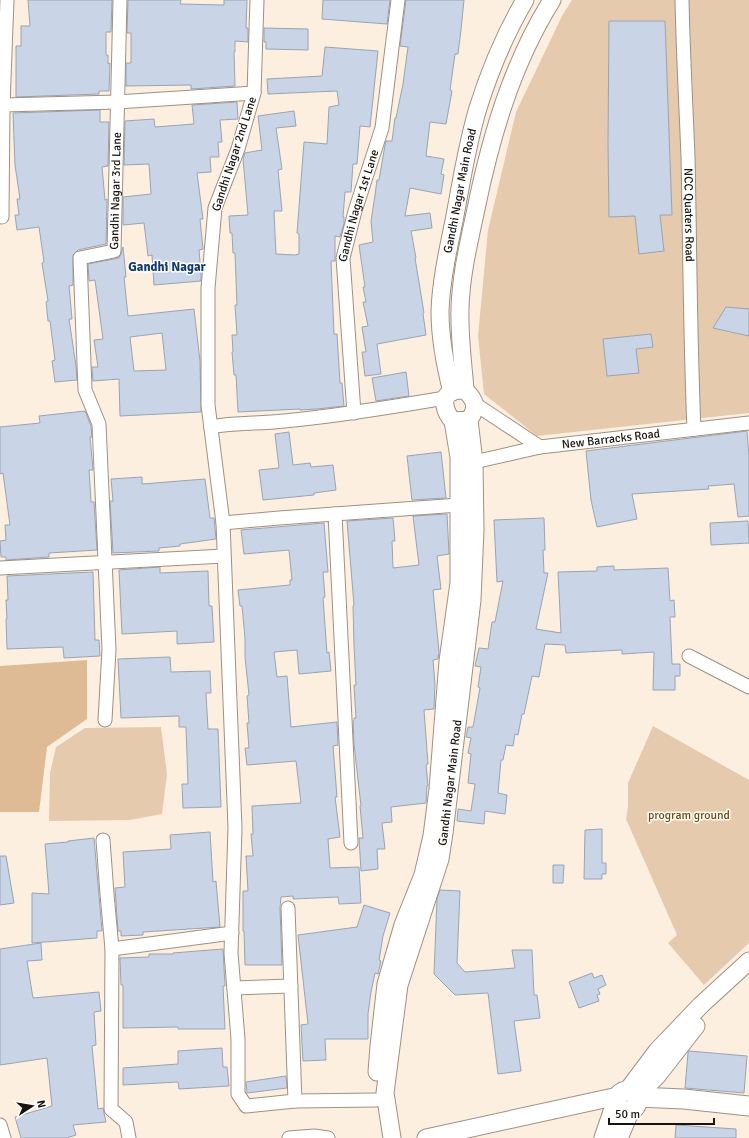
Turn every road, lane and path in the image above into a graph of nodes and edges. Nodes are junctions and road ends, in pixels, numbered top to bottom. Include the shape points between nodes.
1 (8, 0) edge
2 (120, 0) edge
3 (257, 0) edge
4 (398, 0) edge
5 (525, 0) edge
6 (552, 0) edge
7 (682, 0) edge
8 (254, 93) junction
9 (117, 102) junction
10 (3, 105) junction
11 (2, 217) dead end
12 (454, 393) junction
13 (354, 413) junction
14 (466, 415) junction
15 (749, 423) edge
16 (211, 427) junction
17 (694, 429) junction
18 (540, 447) junction
19 (474, 462) junction
20 (459, 504) junction
21 (335, 514) junction
22 (223, 523) junction
23 (224, 556) junction
24 (106, 563) junction
25 (0, 568) edge
26 (689, 656) dead end
27 (749, 687) edge
28 (105, 720) dead end
29 (103, 840) dead end
30 (351, 843) dead end
31 (288, 908) dead end
32 (232, 933) junction
33 (112, 949) junction
34 (749, 961) edge
35 (749, 973) edge
36 (291, 986) junction
37 (234, 988) junction
38 (376, 1100) junction
39 (625, 1100) junction
40 (295, 1101) junction
41 (749, 1106) edge
42 (0, 1125) edge
43 (4, 1138) edge
44 (129, 1138) edge
45 (289, 1138) edge
46 (328, 1138) edge
47 (381, 1138) edge
48 (392, 1138) edge
49 (426, 1138) edge
50 (476, 1138) edge
51 (604, 1138) edge
52 (618, 1138) edge

1 - 10 street
2 - 9 street, Gandhi Nagar 3rd Lane
3 - 8 street, Gandhi Nagar 2nd Lane
4 - 13 street, Gandhi Nagar 1st Lane via 382,128 355,211 343,258
5 - 12 street, Gandhi Nagar Main Road via 495,59 478,109 448,249 440,311 446,371
6 - 12 street, Gandhi Nagar Main Road via 534,31 512,80 482,177 461,284 460,332
7 - 17 street, NCC Quaters Road
8 - 9 street
8 - 16 street, Gandhi Nagar 2nd Lane via 238,149 215,208 208,288 208,405
9 - 10 street
9 - 24 street, Gandhi Nagar 3rd Lane via 114,251 80,258 85,390 99,424
10 - 11 street
12 - 13 street
12 - 14 street via 471,396
12 - 14 street via 445,406 448,416
13 - 16 street
14 - 18 street
14 - 19 street, Gandhi Nagar Main Road
14 - 20 street, Gandhi Nagar Main Road via 459,457
15 - 17 street, New Barracks Road
16 - 22 street, Gandhi Nagar 2nd Lane
17 - 18 street, New Barracks Road
18 - 19 street, New Barracks Road
19 - 48 street, Gandhi Nagar Main Road via 472,600 453,764 440,859 399,985 385,1093
20 - 21 street
20 - 38 street, Gandhi Nagar Main Road via 459,583 448,661 432,836 423,875 403,925 386,984
21 - 22 street
21 - 30 street
22 - 23 street, Gandhi Nagar 2nd Lane
23 - 24 street
23 - 32 street, Gandhi Nagar 2nd Lane via 235,828
24 - 25 street
24 - 28 street via 108,650
26 - 27 street
29 - 33 street
31 - 36 street
32 - 33 street
32 - 37 street, Gandhi Nagar 2nd Lane
33 - 44 street via 111,1109 126,1122
34 - 39 street via 701,1005 657,1051
35 - 39 street via 689,1034 657,1076
36 - 37 street
36 - 40 street
37 - 40 street, Gandhi Nagar 2nd Lane via 238,1039 238,1094 246,1106
38 - 40 street
38 - 47 street, Gandhi Nagar Main Road
39 - 41 main road via 684,1098
39 - 49 street
39 - 50 street
39 - 51 main road
39 - 52 main road
42 - 43 street
45 - 46 street

